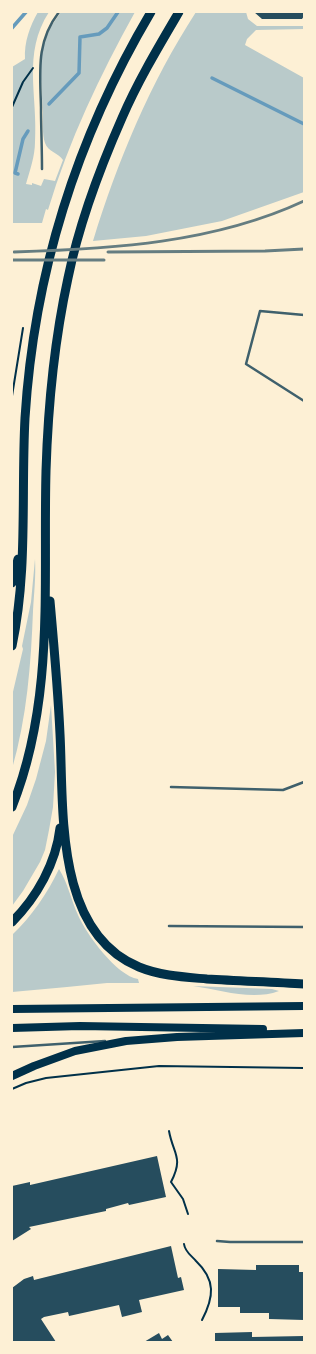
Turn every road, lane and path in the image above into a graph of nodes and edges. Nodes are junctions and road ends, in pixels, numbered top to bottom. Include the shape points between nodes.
1 (59, 12) edge
2 (151, 12) edge
3 (179, 12) edge
4 (39, 63) junction
5 (12, 107) edge
6 (42, 169) dead end
7 (304, 315) edge
8 (304, 401) edge
9 (23, 536) junction
10 (46, 548) junction
11 (12, 583) edge
12 (12, 646) edge
13 (304, 782) edge
14 (171, 787) dead end
15 (62, 806) junction
16 (12, 807) edge
17 (12, 922) edge
18 (169, 926) dead end
19 (304, 928) edge
20 (304, 984) edge
21 (304, 1006) edge
22 (12, 1009) edge
23 (12, 1028) edge
24 (304, 1030) edge
25 (304, 1033) edge
26 (177, 1037) junction
27 (12, 1047) edge
28 (304, 1068) edge
29 (12, 1076) edge
30 (12, 1089) edge
31 (169, 1130) dead end
32 (188, 1214) dead end
33 (218, 1241) dead end
34 (304, 1242) edge
35 (184, 1244) dead end
36 (202, 1320) dead end

1 - 4 lane via 45,37
2 - 9 highway via 99,112 57,226 44,276 28,377
3 - 10 highway via 122,116 100,172 68,276 52,378 46,472
4 - 5 path via 31,69 23,82
4 - 6 lane
7 - 8 lane via 260,311 246,364
9 - 11 highway
9 - 12 highway
10 - 15 highway via 60,723
10 - 16 highway via 45,636 39,702 29,756
13 - 14 lane via 283,790
15 - 17 highway via 59,836 50,866 37,892
15 - 20 highway via 66,848 73,879 86,916 105,944 121,957 138,967 159,974
18 - 19 lane
21 - 22 main road
23 - 24 main road via 80,1026
25 - 26 main road
26 - 27 lane
26 - 29 main road via 95,1046 55,1057
28 - 30 path via 159,1066 46,1078
31 - 32 path via 178,1162 171,1182 183,1199
33 - 34 lane
35 - 36 path via 185,1250 208,1273 210,1302

